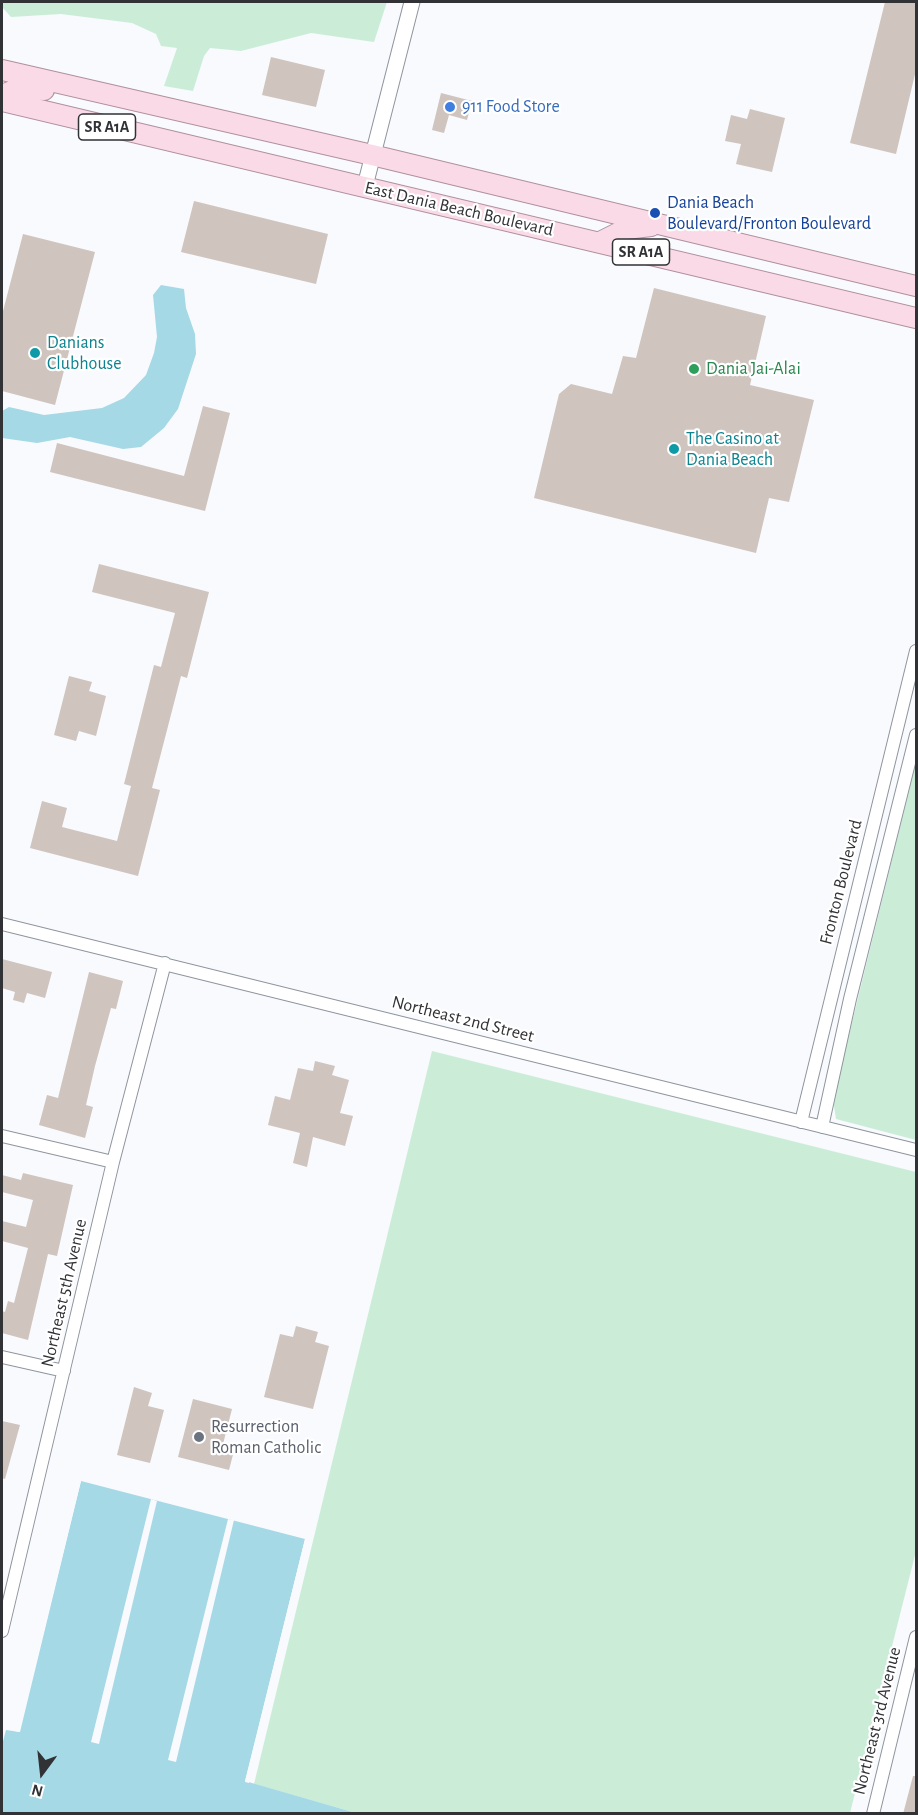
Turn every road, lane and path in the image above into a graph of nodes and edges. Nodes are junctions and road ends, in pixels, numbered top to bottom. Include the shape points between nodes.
1 (412, 2) edge
2 (2, 70) edge
3 (2, 95) edge
4 (2, 101) edge
5 (144, 104) junction
6 (372, 155) junction
7 (365, 186) junction
8 (663, 224) junction
9 (600, 242) junction
10 (916, 286) edge
11 (916, 318) edge
12 (916, 651) edge
13 (916, 735) edge
14 (2, 924) edge
15 (165, 963) junction
16 (801, 1122) junction
17 (822, 1127) junction
18 (2, 1136) edge
19 (916, 1150) edge
20 (113, 1162) junction
21 (2, 1357) edge
22 (64, 1371) junction
23 (2, 1631) edge
24 (916, 1637) edge
25 (873, 1814) edge

1 - 6 street
2 - 5 main road, East Dania Beach Boulevard / SR A1A
3 - 5 main road via 22,87
4 - 7 main road, East Dania Beach Boulevard / SR A1A
5 - 6 main road, East Dania Beach Boulevard / SR A1A
6 - 7 street
6 - 8 main road, East Dania Beach Boulevard / SR A1A
7 - 9 main road, East Dania Beach Boulevard / SR A1A
8 - 9 main road via 626,230
8 - 10 main road, East Dania Beach Boulevard / SR A1A
9 - 11 main road, East Dania Beach Boulevard / SR A1A
12 - 16 street, Fronton Boulevard
13 - 17 street, Fronton Boulevard
14 - 15 street, Northeast 2nd Street
15 - 16 street, Northeast 2nd Street
15 - 20 street, Northeast 5th Avenue
16 - 17 street, Northeast 2nd Street
17 - 19 street, Northeast 2nd Street
18 - 20 street
20 - 22 street, Northeast 5th Avenue
21 - 22 street
22 - 23 street, Northeast 5th Avenue
24 - 25 street, Northeast 3rd Avenue

